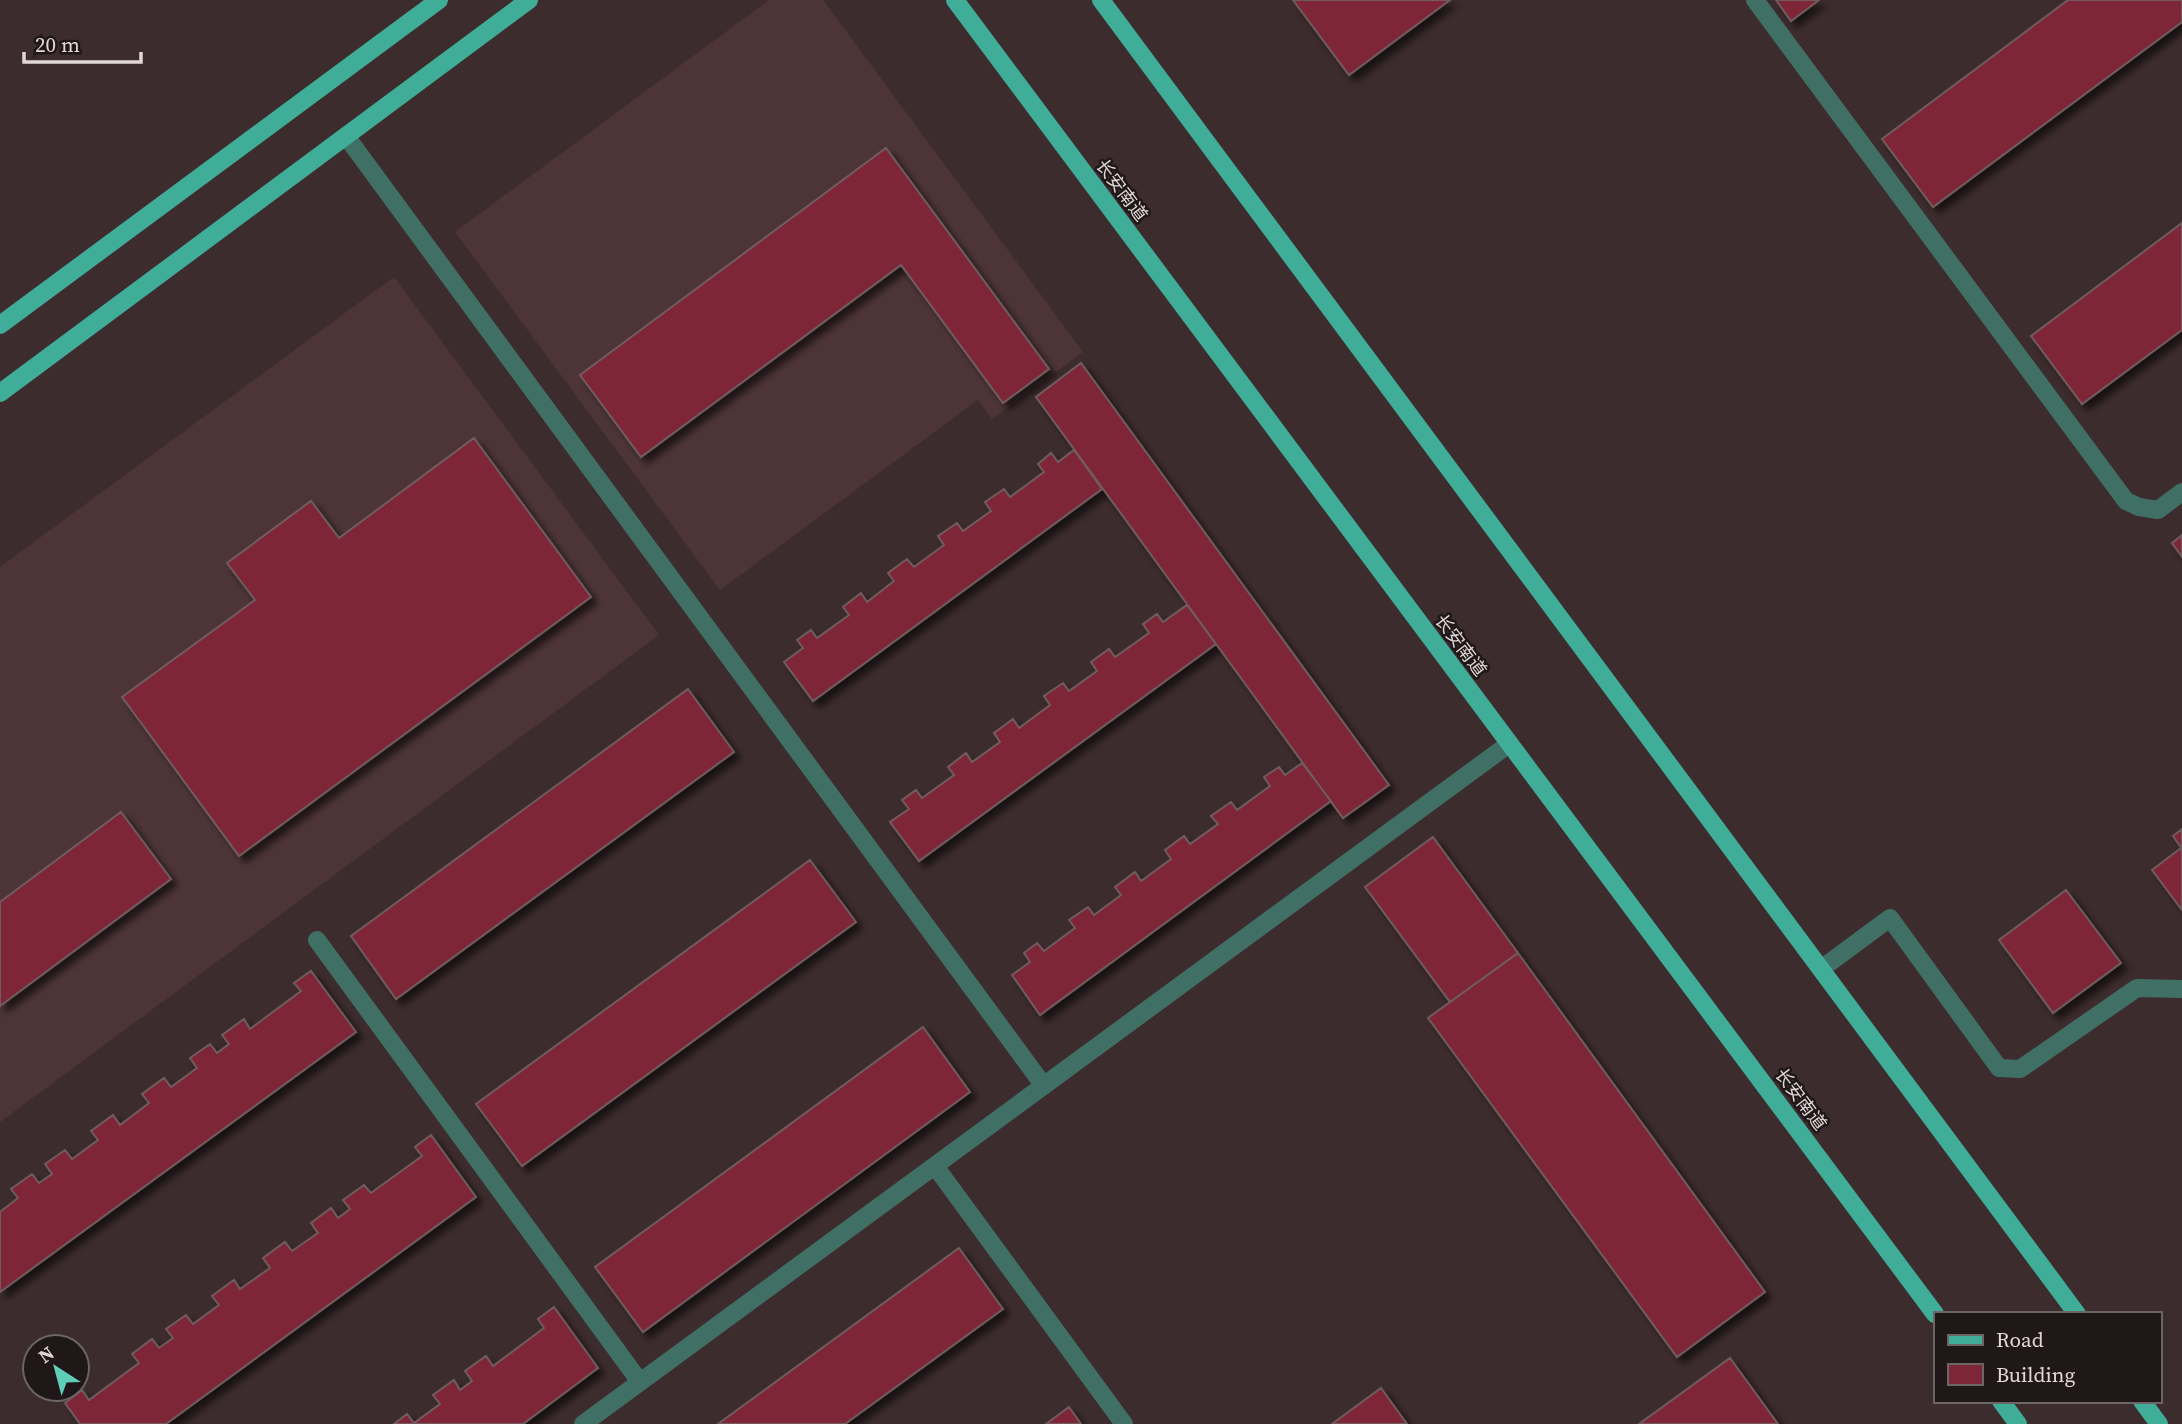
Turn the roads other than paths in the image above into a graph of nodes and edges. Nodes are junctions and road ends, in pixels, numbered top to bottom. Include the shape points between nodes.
1 (439, 0) edge
2 (529, 0) edge
3 (955, 0) edge
4 (1101, 0) edge
5 (1755, 0) edge
6 (346, 136) junction
7 (0, 325) edge
8 (0, 393) edge
9 (2182, 492) edge
10 (1509, 744) junction
11 (317, 940) dead end
12 (1822, 969) junction
13 (2182, 989) edge
14 (1044, 1086) junction
15 (935, 1166) junction
16 (2076, 1312) edge
17 (1934, 1313) edge
18 (640, 1382) junction
19 (2002, 1403) edge
20 (2143, 1403) edge
21 (583, 1424) edge
22 (1124, 1424) edge
23 (2018, 1424) edge
24 (2159, 1424) edge

1 - 7 main road
2 - 6 main road
3 - 10 main road, 长安南道
4 - 12 main road
5 - 9 street via 2126,501 2158,510
6 - 8 main road
6 - 14 street
10 - 14 street
10 - 17 main road, 长安南道
11 - 18 street
12 - 13 street via 1890,918 1999,1068 2020,1069 2137,988
12 - 16 main road
14 - 15 street
15 - 18 street
15 - 22 street
18 - 21 street
19 - 23 main road
20 - 24 main road

